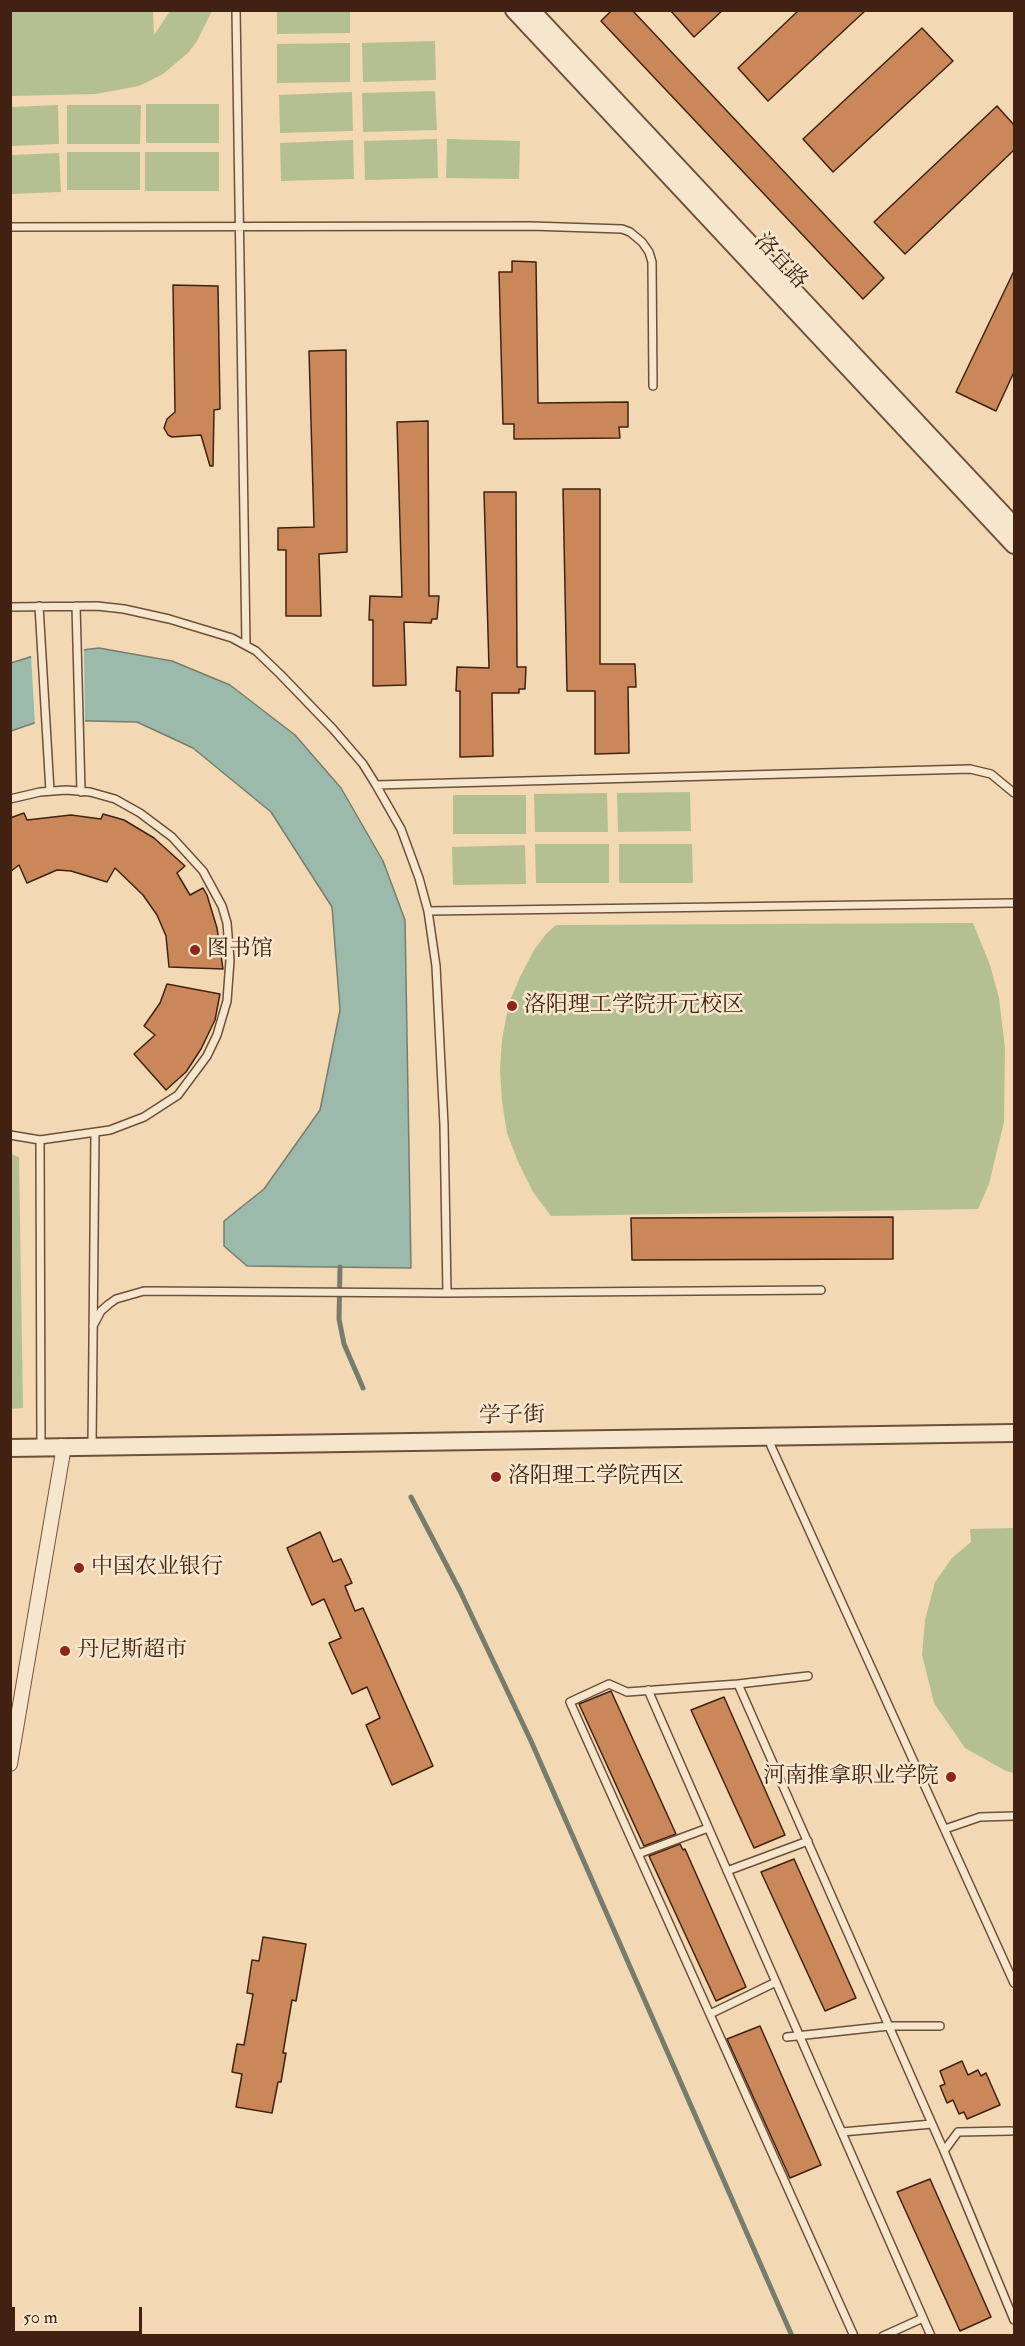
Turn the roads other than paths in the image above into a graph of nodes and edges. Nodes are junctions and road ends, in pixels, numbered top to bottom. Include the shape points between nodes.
1 (236, 10) edge
2 (514, 10) edge
3 (531, 10) edge
4 (10, 227) edge
5 (239, 227) junction
6 (653, 386) dead end
7 (1014, 526) edge
8 (1014, 544) edge
9 (39, 606) junction
10 (76, 606) junction
11 (10, 607) edge
12 (246, 645) junction
13 (376, 784) junction
14 (50, 791) junction
15 (81, 792) junction
16 (1014, 793) edge
17 (10, 799) edge
18 (1014, 903) edge
19 (428, 912) junction
20 (95, 1133) junction
21 (10, 1135) edge
22 (40, 1140) junction
23 (820, 1290) dead end
24 (447, 1293) junction
25 (93, 1326) junction
26 (1014, 1433) edge
27 (770, 1441) junction
28 (1014, 1442) edge
29 (10, 1448) edge
30 (62, 1449) junction
31 (92, 1449) junction
32 (41, 1450) junction
33 (10, 1454) edge
34 (808, 1676) dead end
35 (738, 1684) junction
36 (648, 1690) junction
37 (10, 1764) edge
38 (1014, 1816) edge
39 (708, 1828) junction
40 (945, 1829) junction
41 (808, 1841) junction
42 (638, 1854) junction
43 (727, 1871) junction
44 (776, 1982) junction
45 (1014, 1983) edge
46 (710, 2014) junction
47 (889, 2026) junction
48 (940, 2026) dead end
49 (799, 2034) junction
50 (787, 2037) dead end
51 (932, 2124) junction
52 (1011, 2131) dead end
53 (842, 2132) junction
54 (944, 2151) junction
55 (923, 2318) junction
56 (1014, 2320) edge
57 (854, 2336) edge
58 (883, 2336) edge
59 (931, 2336) edge

1 - 5 lane
2 - 8 street, 洛宜路
3 - 7 street, 洛宜路
4 - 5 lane
5 - 6 lane via 531,226 615,228 630,232 649,252 652,262
5 - 12 lane
9 - 10 lane
9 - 11 lane
9 - 14 lane
10 - 12 lane via 124,609 169,619
10 - 15 lane
12 - 13 lane via 333,729
13 - 16 lane via 970,769 991,774
13 - 19 lane via 401,829
14 - 15 lane
14 - 17 lane
15 - 20 lane via 102,795 128,806 172,837 213,888 222,906 230,943 224,1016 212,1046 192,1078 178,1095 158,1109 129,1124
18 - 19 lane
19 - 24 lane via 436,966 444,1125
20 - 22 lane
20 - 25 lane
21 - 22 lane
22 - 32 lane
23 - 24 lane
24 - 25 lane via 144,1291 109,1304
25 - 31 lane
26 - 27 street, 学子街
27 - 28 street, 学子街
27 - 31 street, 学子街
27 - 40 lane
29 - 32 street, 学子街
30 - 31 street, 学子街
30 - 32 street, 学子街
30 - 37 street
32 - 33 street, 学子街
34 - 35 lane
35 - 36 lane
35 - 41 lane
36 - 39 lane
36 - 42 lane via 627,1692 609,1684 570,1702
38 - 40 lane via 980,1817
39 - 42 lane
39 - 43 lane
40 - 45 lane
41 - 43 lane
41 - 47 lane
42 - 46 lane
43 - 44 lane
44 - 46 lane
44 - 49 lane
46 - 57 lane
47 - 48 lane
47 - 49 lane
47 - 51 lane
49 - 50 lane
49 - 53 lane
51 - 53 lane
51 - 54 lane
52 - 54 lane via 958,2132
53 - 55 lane
54 - 56 lane
55 - 58 lane
55 - 59 lane

